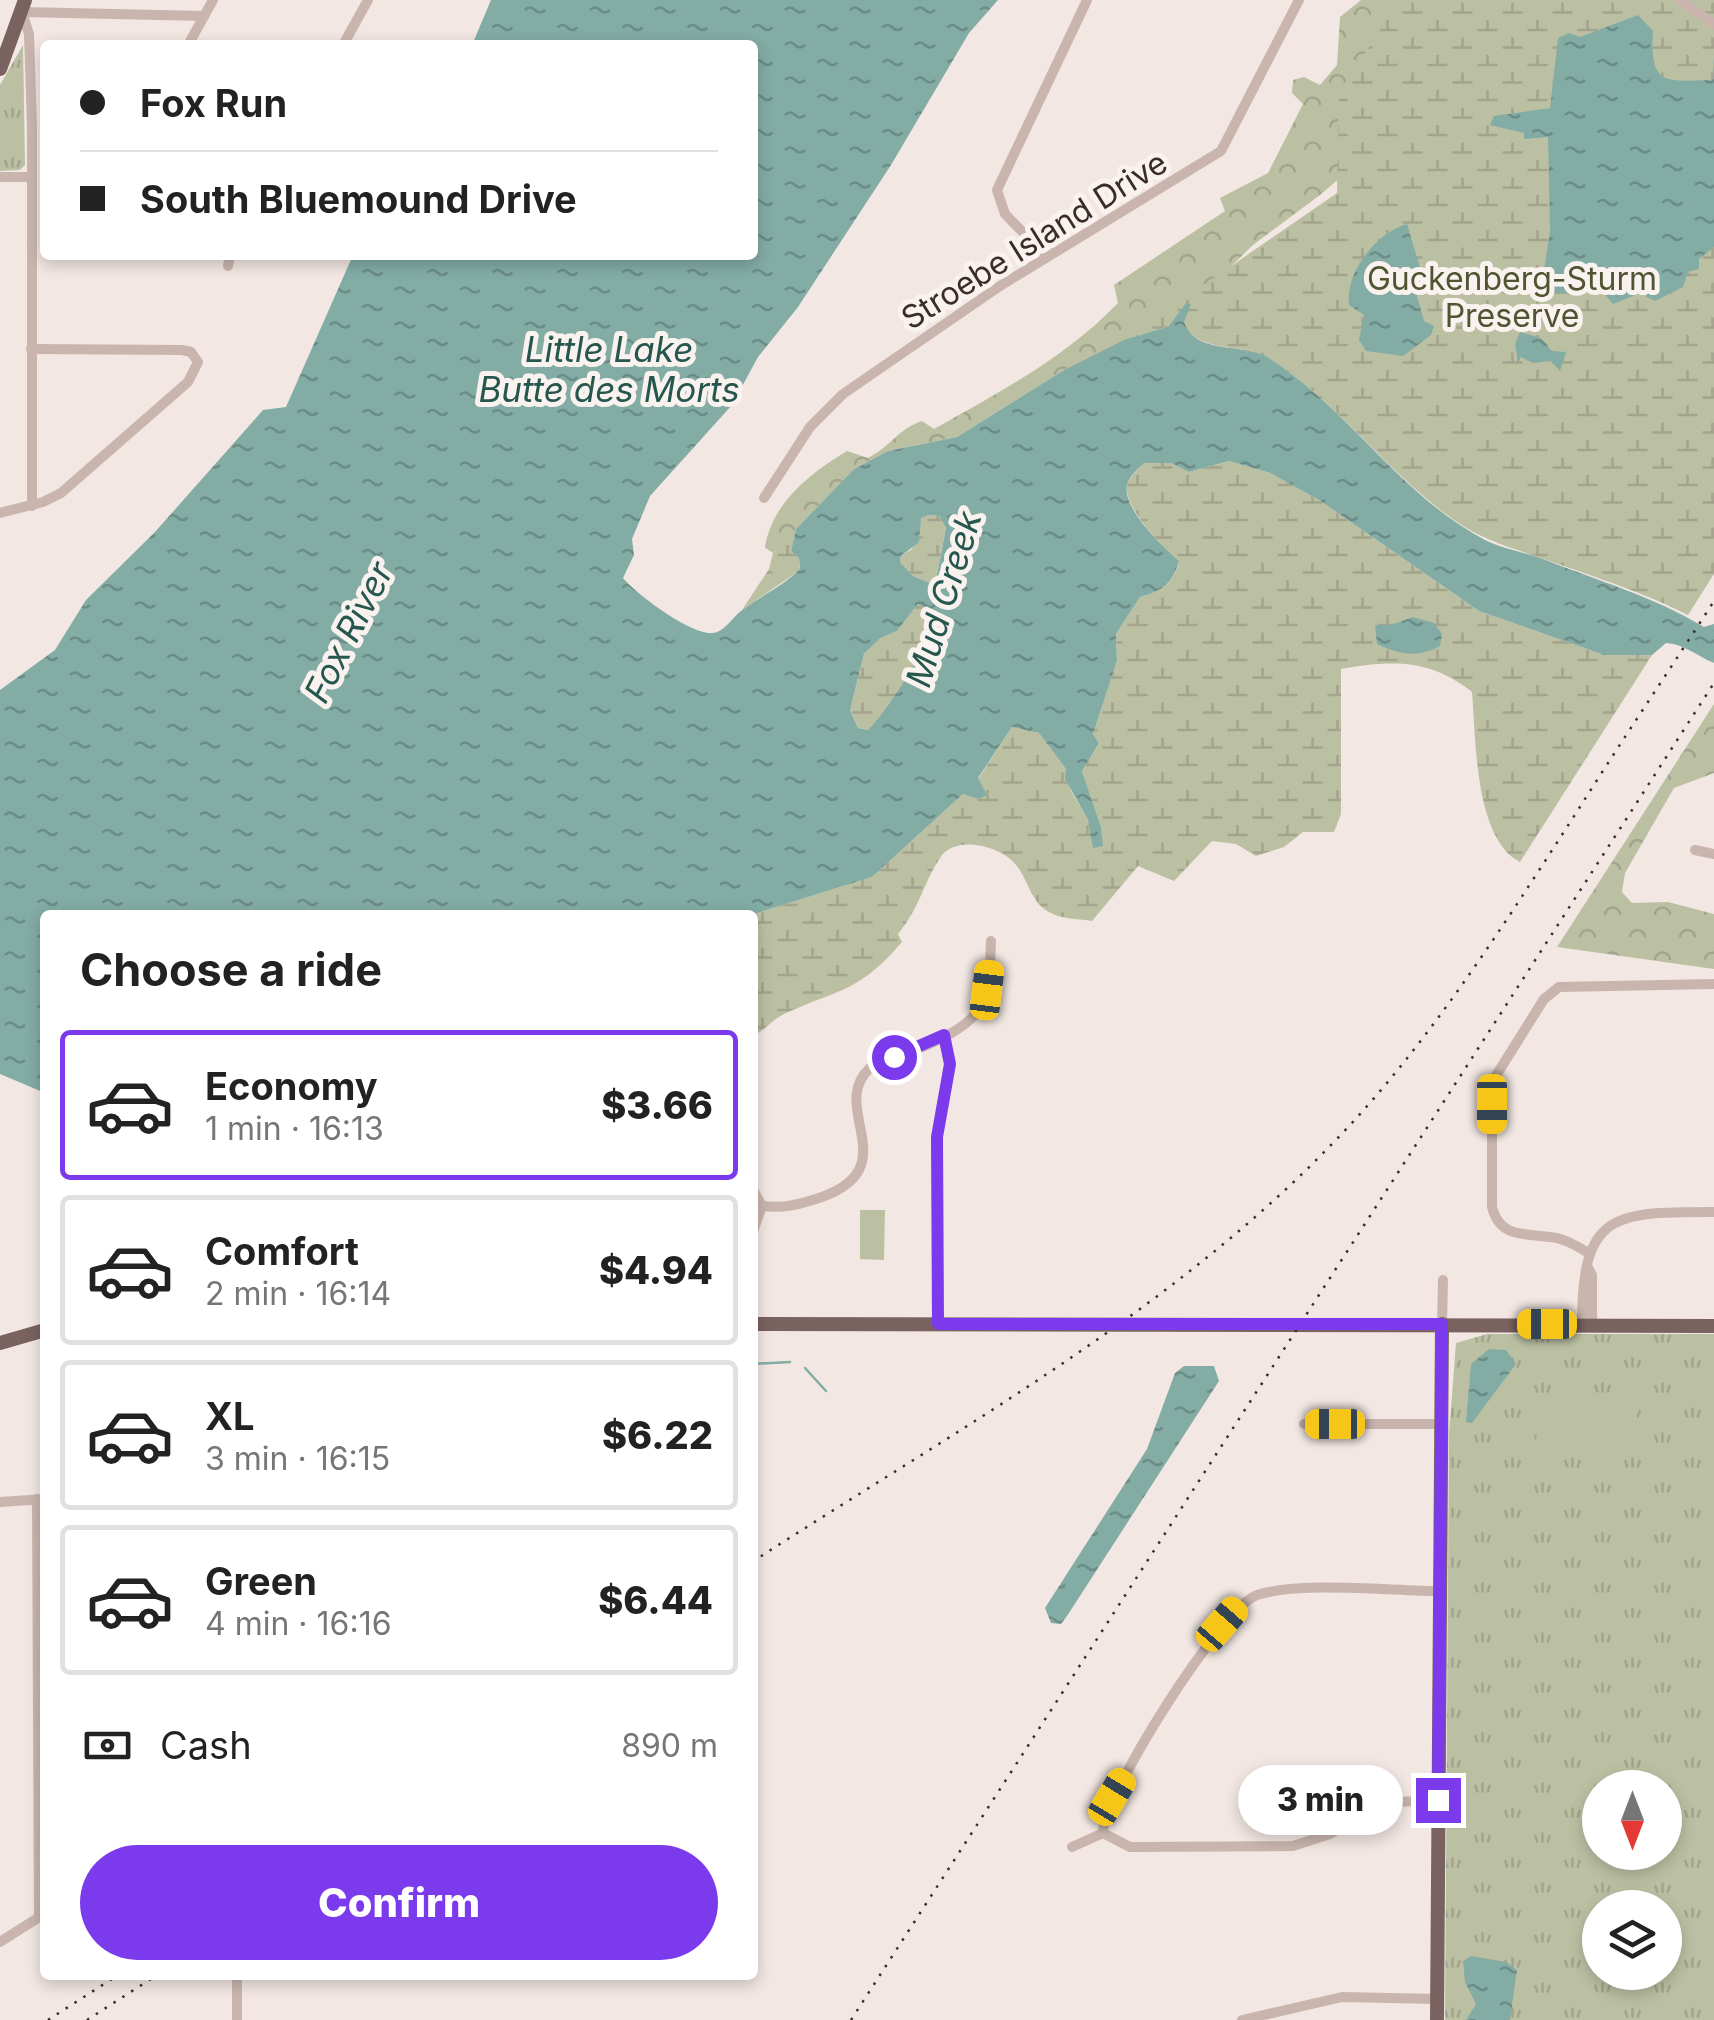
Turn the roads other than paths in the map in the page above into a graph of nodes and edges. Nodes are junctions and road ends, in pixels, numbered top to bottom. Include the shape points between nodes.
1 (140, 0) edge
2 (213, 0) edge
3 (368, 0) edge
4 (1087, 0) edge
5 (1300, 0) edge
6 (1680, 0) edge
7 (24, 6) edge
8 (140, 14) junction
9 (204, 16) junction
10 (1714, 24) edge
11 (191, 40) edge
12 (346, 40) edge
13 (0, 69) edge
14 (0, 177) edge
15 (32, 177) junction
16 (1047, 257) junction
17 (31, 349) junction
18 (764, 498) dead end
19 (32, 506) junction
20 (0, 513) edge
21 (1695, 850) dead end
22 (1714, 854) edge
23 (992, 941) dead end
24 (1714, 984) edge
25 (944, 1035) junction
26 (758, 1201) edge
27 (1714, 1212) edge
28 (1587, 1252) junction
29 (1443, 1280) dead end
30 (758, 1324) edge
31 (938, 1324) junction
32 (1442, 1324) junction
33 (1587, 1324) junction
34 (1714, 1326) edge
35 (40, 1331) edge
36 (0, 1343) edge
37 (1304, 1424) dead end
38 (1440, 1424) junction
39 (40, 1499) edge
40 (0, 1502) edge
41 (1440, 1591) junction
42 (1438, 1800) junction
43 (1102, 1834) junction
44 (1072, 1846) dead end
45 (40, 1916) edge
46 (0, 1942) edge
47 (237, 1982) dead end
48 (1438, 1998) junction
49 (1273, 2018) edge
50 (237, 2020) edge
51 (1242, 2020) edge
52 (1437, 2020) edge

1 - 8 street
2 - 9 street
3 - 12 street
4 - 16 street via 997,190 1006,214
5 - 16 street, Stroebe Island Drive via 1221,151
6 - 10 street
7 - 8 street
7 - 13 main road
7 - 15 street
8 - 9 street
9 - 11 street
14 - 15 street
15 - 17 street
16 - 18 street, Stroebe Island Drive via 830,404
17 - 19 street
17 - 19 street via 182,350 196,356 188,382 61,492
19 - 20 street
21 - 22 street
23 - 25 street via 979,1010
24 - 28 street via 1560,987 1544,999 1494,1077 1496,1220 1510,1232 1561,1239
25 - 26 street via 861,1078 856,1097 864,1155 852,1180 800,1205
25 - 31 street via 950,1064 937,1137
27 - 28 street via 1628,1214
28 - 33 street
29 - 32 street
30 - 31 main road
31 - 32 main road
32 - 33 main road
32 - 38 main road
33 - 34 main road
35 - 36 main road
37 - 38 street
38 - 41 main road
39 - 40 street
41 - 42 main road
41 - 43 street via 1278,1590 1248,1598 1206,1643 1112,1797
42 - 43 street via 1378,1803 1330,1834 1293,1846 1130,1847
42 - 48 main road
43 - 44 street
45 - 46 street
47 - 50 street
48 - 49 street via 1342,1998
48 - 52 main road
49 - 51 street

